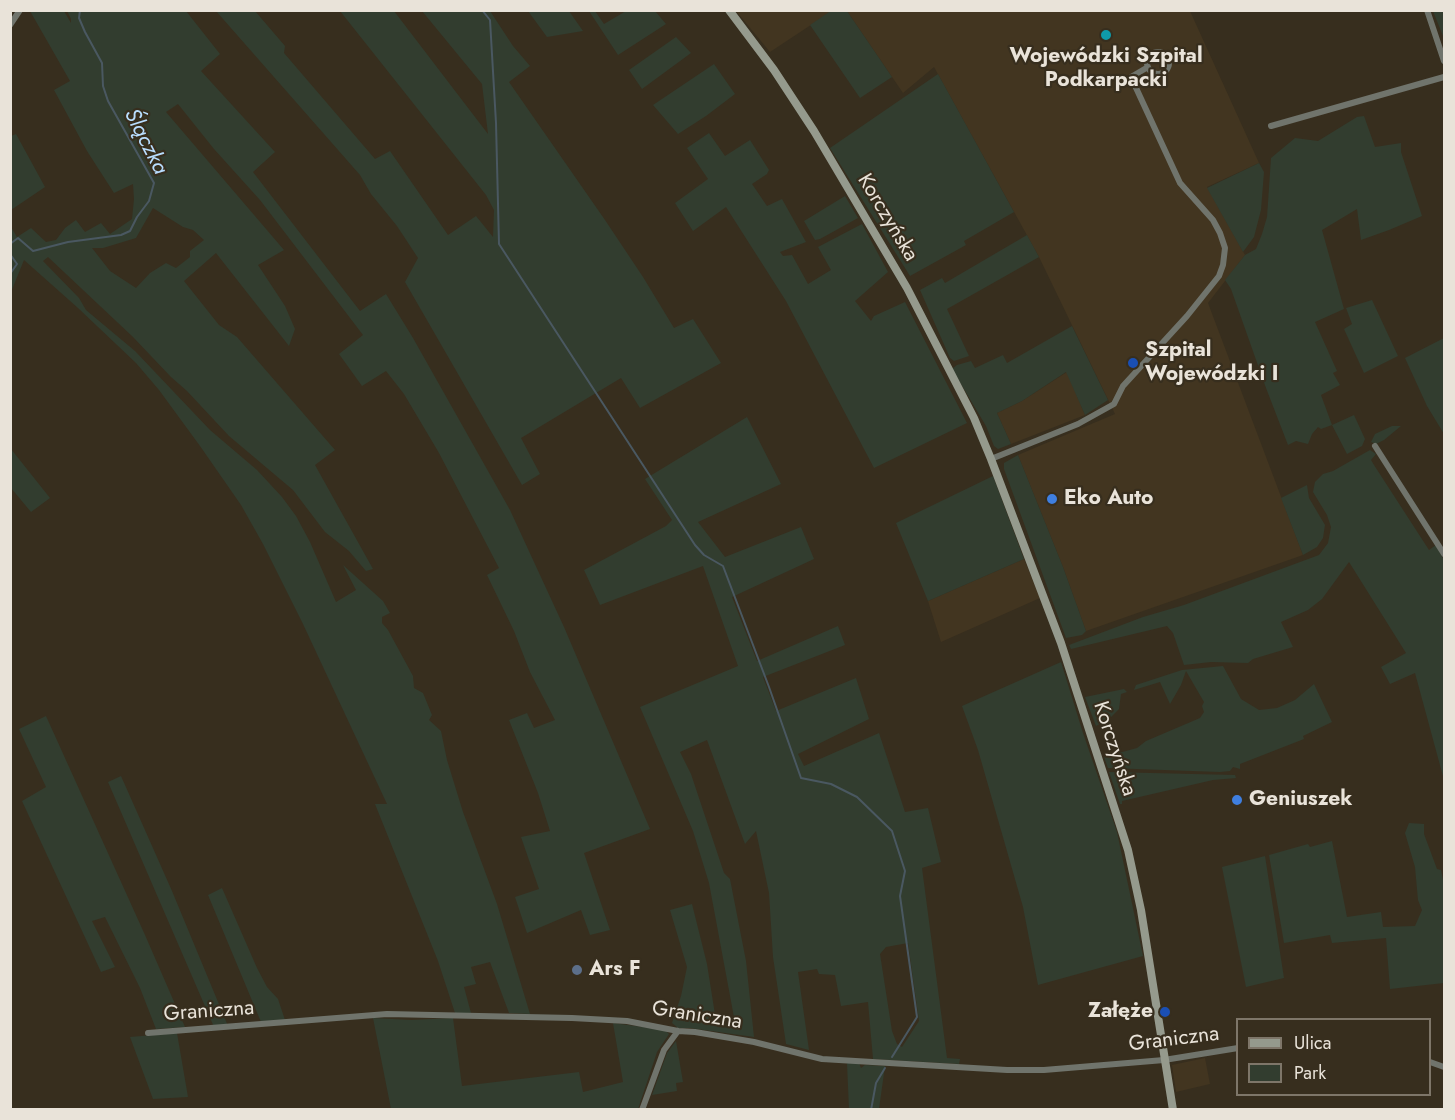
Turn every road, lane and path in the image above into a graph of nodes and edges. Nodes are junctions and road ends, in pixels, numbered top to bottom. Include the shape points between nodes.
1 (20, 10) edge
2 (729, 10) edge
3 (1426, 10) edge
4 (10, 25) edge
5 (1444, 61) edge
6 (1148, 67) dead end
7 (1444, 76) edge
8 (1271, 126) dead end
9 (1375, 446) dead end
10 (991, 459) junction
11 (1444, 554) edge
12 (678, 1031) junction
13 (148, 1033) dead end
14 (1236, 1048) edge
15 (1164, 1060) junction
16 (642, 1110) edge
17 (1173, 1110) edge

1 - 4 street
2 - 10 main road, Korczyńska via 787,90 908,288
3 - 5 street
6 - 10 street via 1131,77 1180,183 1220,233 1224,249 1219,276 1123,386 1114,404 1078,424
7 - 8 street
9 - 11 street
10 - 15 main road, Korczyńska via 1061,644 1128,850
12 - 13 street, Graniczna via 627,1021 572,1017 387,1014
12 - 15 street, Graniczna via 754,1042 822,1059 1007,1070
12 - 16 street via 664,1050
14 - 15 street, Graniczna
15 - 17 main road, Korczyńska

